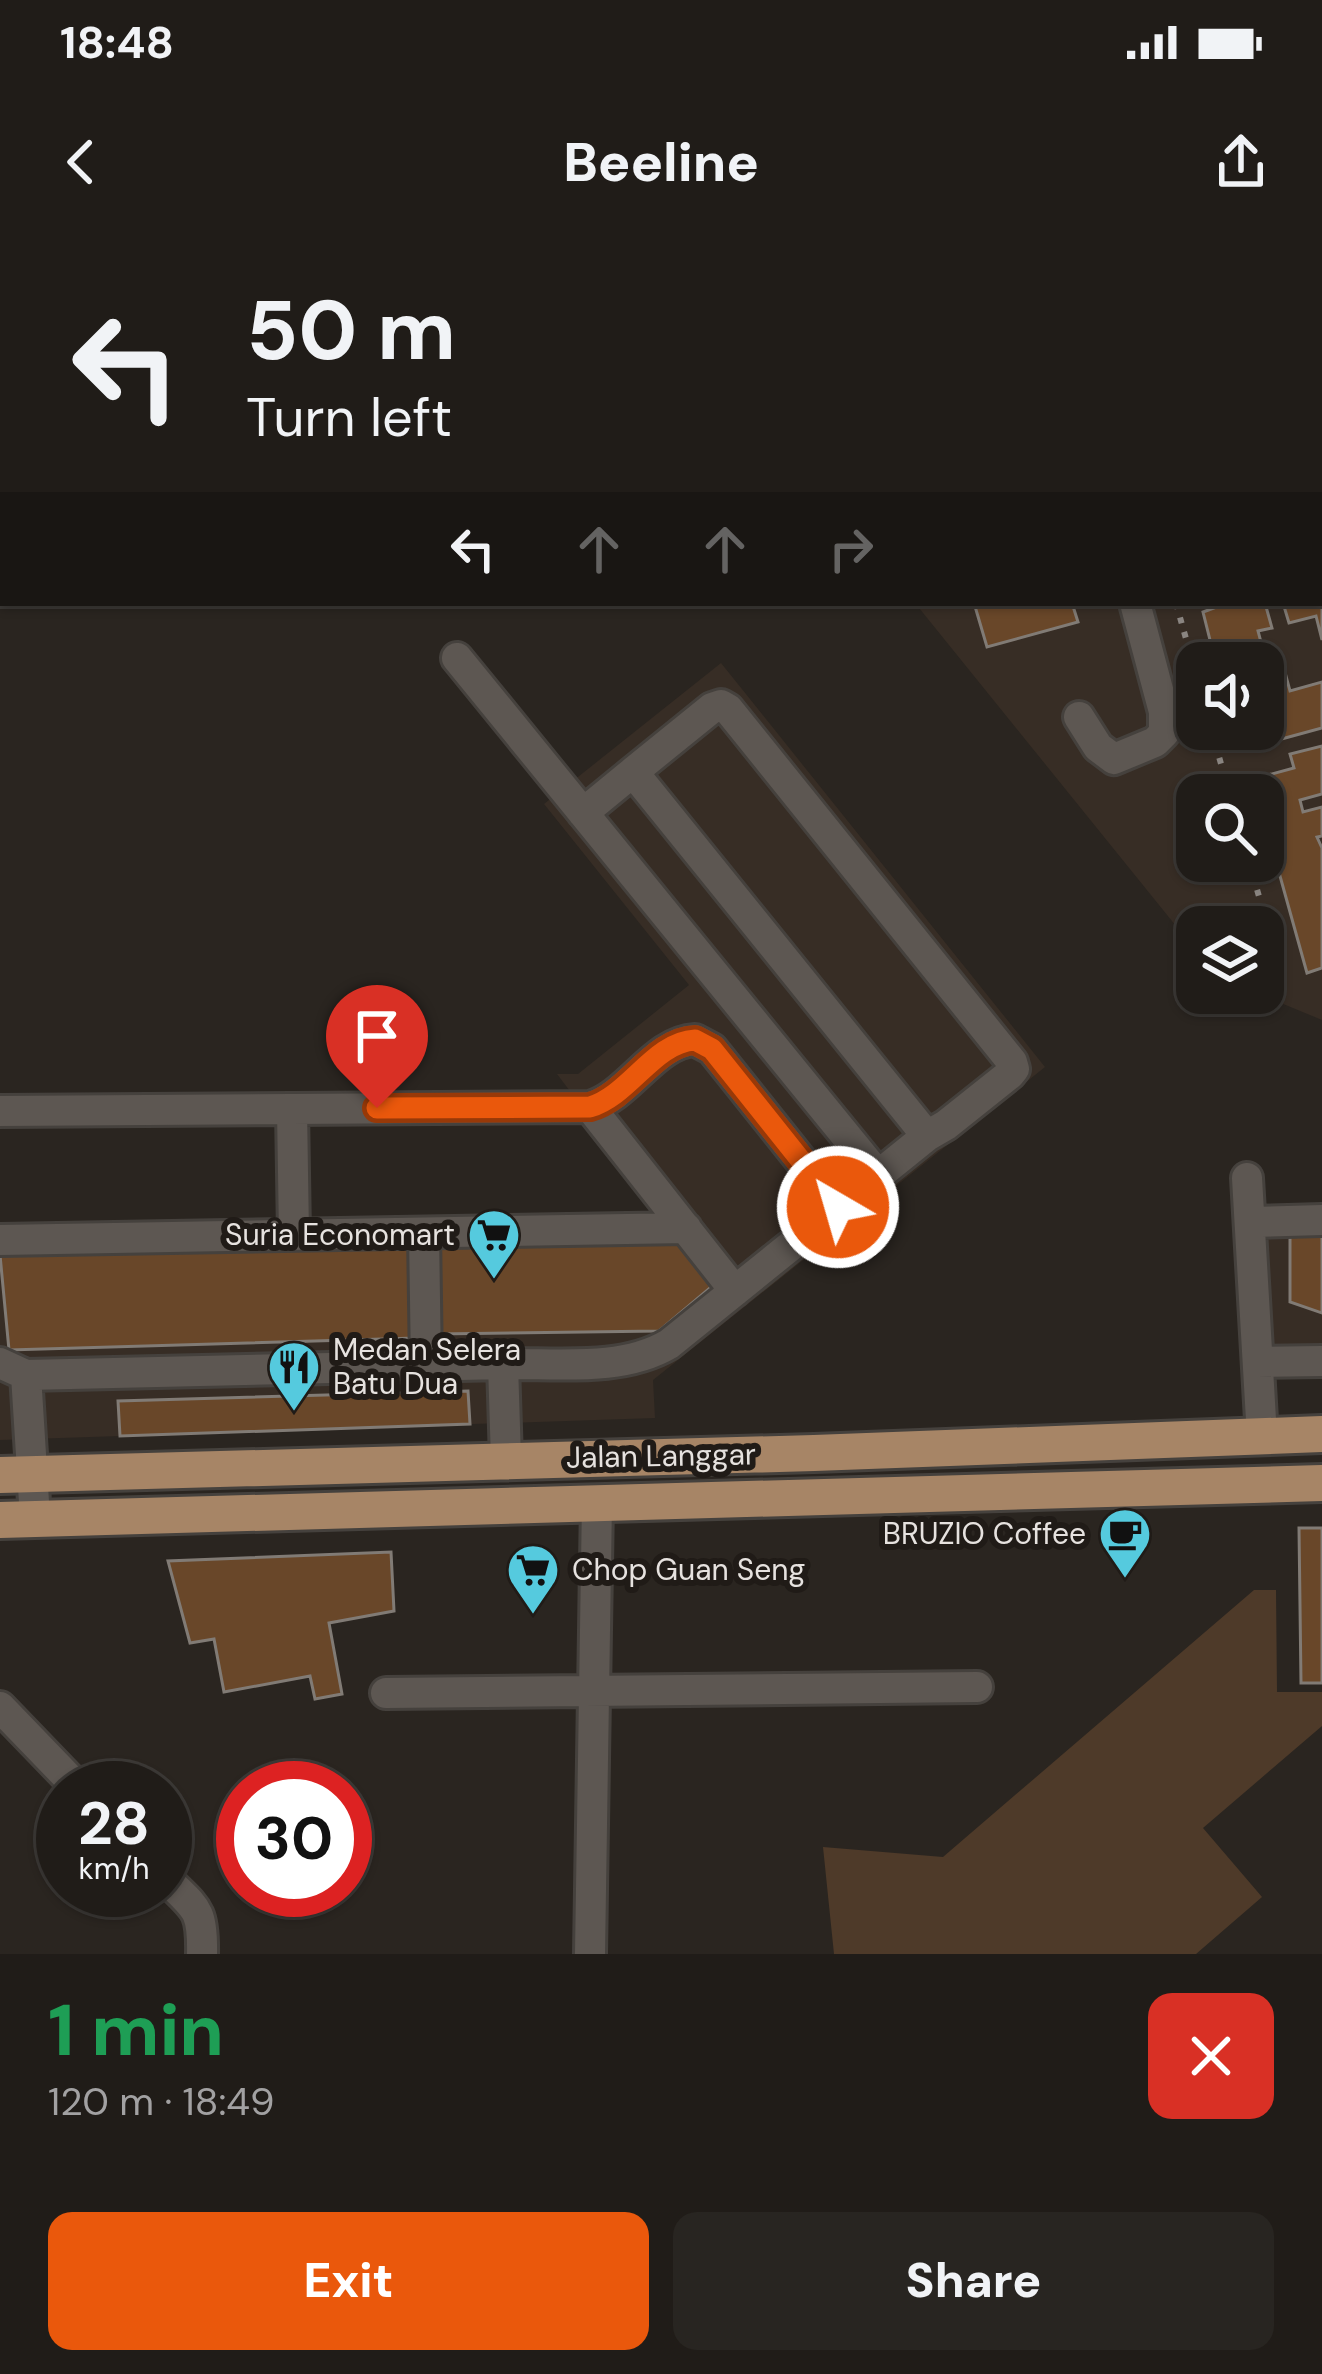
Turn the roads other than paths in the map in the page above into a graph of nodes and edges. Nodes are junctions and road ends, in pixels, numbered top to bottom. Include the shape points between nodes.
1 (1136, 606) edge
2 (458, 658) dead end
3 (1079, 717) dead end
4 (632, 772) junction
5 (583, 813) junction
6 (590, 1107) junction
7 (292, 1109) junction
8 (0, 1111) edge
9 (927, 1136) junction
10 (878, 1175) junction
11 (1247, 1178) dead end
12 (838, 1207) junction
13 (1322, 1220) edge
14 (1250, 1222) junction
15 (686, 1228) junction
16 (424, 1233) junction
17 (294, 1235) junction
18 (0, 1240) edge
19 (735, 1291) junction
20 (1322, 1360) edge
21 (1258, 1362) junction
22 (503, 1364) junction
23 (426, 1366) junction
24 (13, 1369) edge
25 (1322, 1434) edge
26 (1262, 1437) junction
27 (506, 1460) junction
28 (16, 1474) edge
29 (1322, 1483) edge
30 (597, 1501) junction
31 (18, 1519) edge
32 (977, 1687) dead end
33 (596, 1692) junction
34 (386, 1693) dead end
35 (0, 1706) edge
36 (52, 1761) edge
37 (192, 1905) edge
38 (202, 1954) edge
39 (590, 1954) edge

1 - 3 street via 1164,733 1114,759
2 - 5 street
4 - 5 street
4 - 9 street
4 - 9 street via 712,708 728,709 1012,1062 1010,1074
5 - 10 street
6 - 7 street
6 - 12 street via 677,1044 705,1042
6 - 15 street
7 - 8 street
7 - 17 street
9 - 10 street
10 - 12 street
11 - 14 street
12 - 19 street
13 - 14 street
14 - 21 street
15 - 16 street
15 - 19 street
16 - 17 street
16 - 23 street
17 - 18 street
19 - 22 street via 649,1356
20 - 21 street
21 - 26 street
22 - 23 street
22 - 27 street
23 - 24 street
24 - 28 street
25 - 26 main road, Jalan Langgar
26 - 27 main road, Jalan Langgar
27 - 28 main road, Jalan Langgar
28 - 31 street
29 - 30 main road, Jalan Langgar
30 - 31 main road, Jalan Langgar
30 - 33 street
32 - 33 street
33 - 34 street
33 - 39 street
35 - 36 street
37 - 38 street via 203,1923

